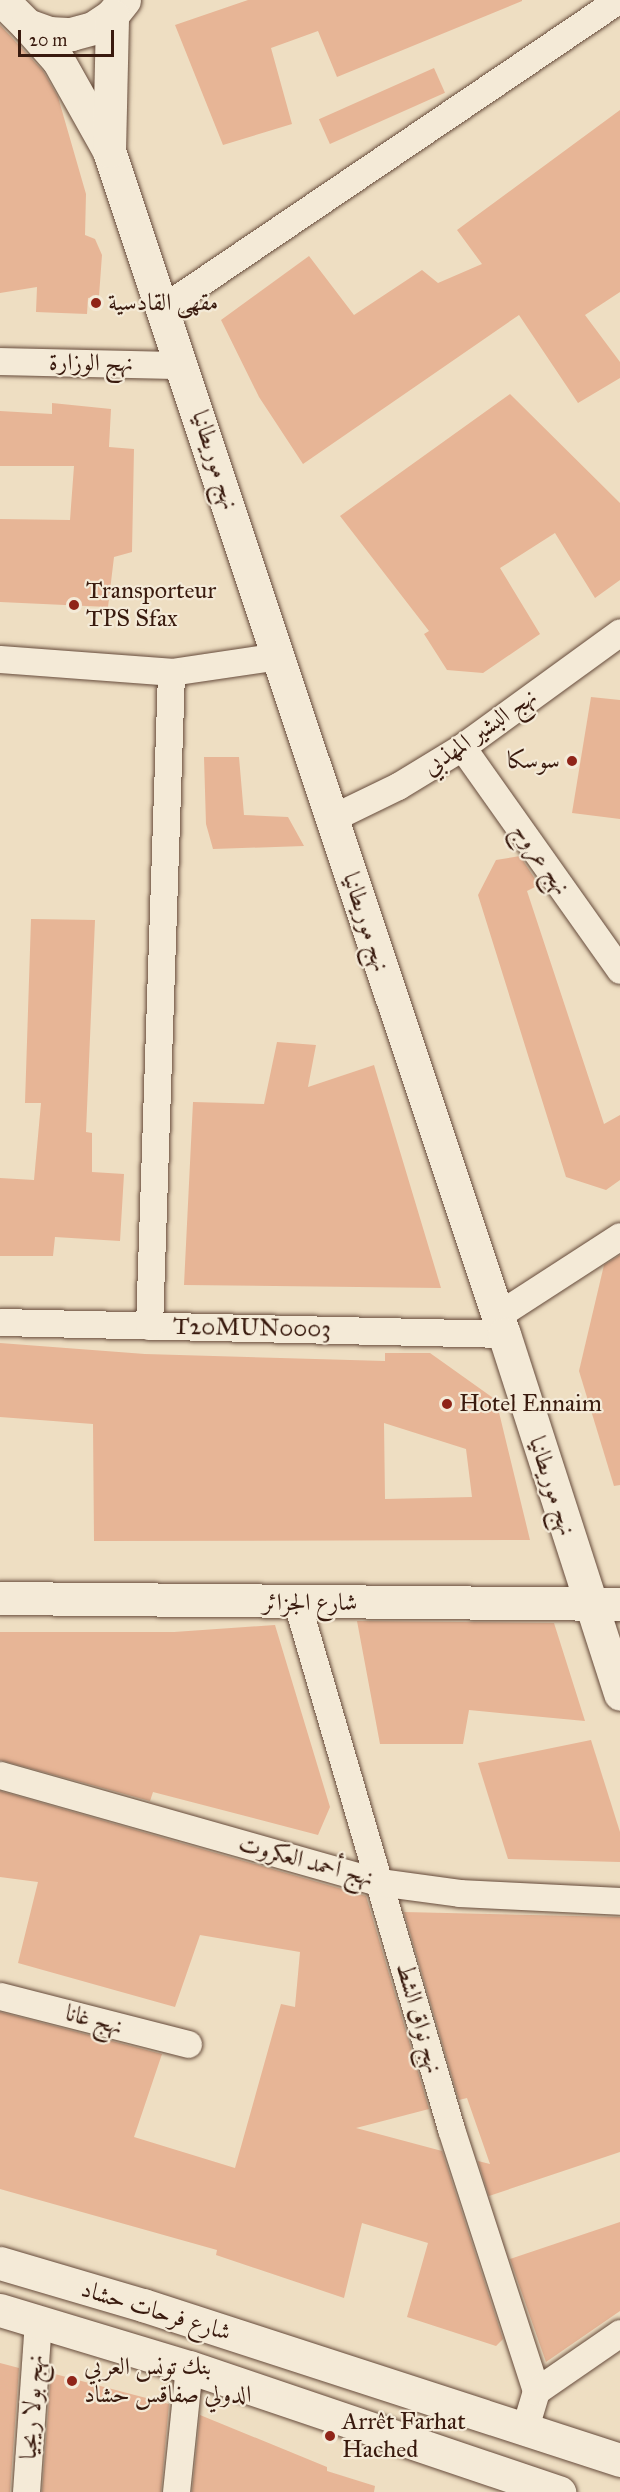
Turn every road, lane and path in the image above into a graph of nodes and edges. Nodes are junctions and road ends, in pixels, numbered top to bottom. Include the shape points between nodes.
1 (618, 0) edge
2 (118, 8) edge
3 (10, 12) edge
4 (109, 151) junction
5 (164, 307) junction
6 (0, 361) edge
7 (183, 365) junction
8 (620, 632) edge
9 (280, 656) junction
10 (0, 659) edge
11 (171, 672) junction
12 (462, 747) junction
13 (332, 818) junction
14 (620, 970) edge
15 (620, 1236) edge
16 (0, 1322) edge
17 (501, 1324) junction
18 (150, 1326) junction
19 (0, 1598) edge
20 (297, 1603) junction
21 (605, 1604) edge
22 (620, 1694) edge
23 (0, 1775) edge
24 (379, 1882) junction
25 (620, 1901) edge
26 (0, 1996) edge
27 (188, 2044) dead end
28 (0, 2263) edge
29 (0, 2310) edge
30 (38, 2321) junction
31 (620, 2333) edge
32 (189, 2367) junction
33 (536, 2391) junction
34 (524, 2431) junction
35 (620, 2460) edge
36 (26, 2492) edge
37 (176, 2492) edge
38 (559, 2492) edge

1 - 5 street
2 - 3 street via 93,28 71,34 49,33
2 - 4 street, نهج موريطانيا
3 - 4 street, نهج موريطانيا via 58,60
4 - 5 street, نهج موريطانيا
5 - 7 street, نهج موريطانيا
6 - 7 street, نهج الوزارة
7 - 9 street, نهج موريطانيا
8 - 12 street, نهج البشير المهذبي
9 - 11 street
9 - 13 street, نهج موريطانيا
10 - 11 street
11 - 18 street
12 - 13 street, نهج البشير المهذبي via 398,786
12 - 14 street, نهج عروج
13 - 17 street, نهج موريطانيا
15 - 17 street
16 - 18 street, T20MUN0003
17 - 18 street, T20MUN0003
17 - 21 street, نهج موريطانيا
19 - 20 street, شارع الجزائر
20 - 21 street, شارع الجزائر
20 - 24 street, نهج نواق الشط
21 - 22 street, نهج موريطانيا
23 - 24 street, نهج أحمد العكروت
24 - 25 street, نهج أحمد العكروت via 459,1893
24 - 33 street, نهج نواق الشط via 451,2129
26 - 27 street, نهج غانا
28 - 34 street, شارع فرحات حشاد via 155,2309
29 - 30 street, شارع فرحات حشاد
30 - 32 street, شارع فرحات حشاد
30 - 36 street, نهج بولا ريجيا
31 - 33 street
32 - 37 street
32 - 38 street, شارع فرحات حشاد
33 - 34 street
34 - 35 street, شارع فرحات حشاد

